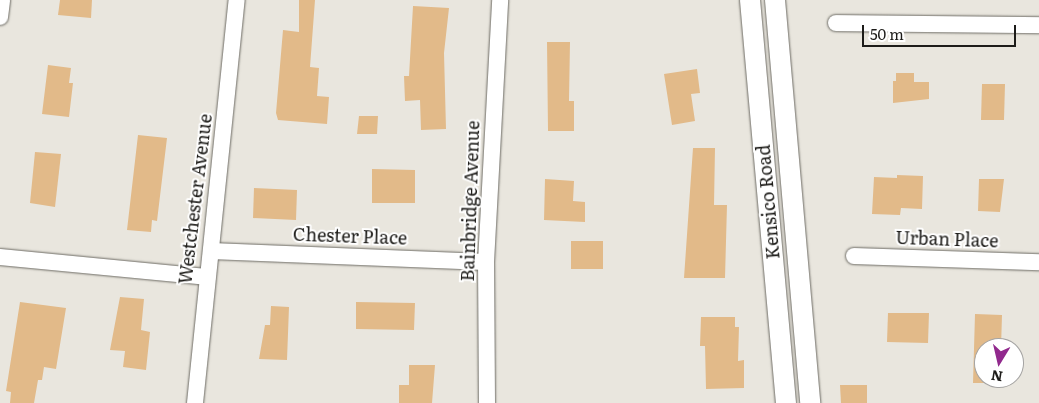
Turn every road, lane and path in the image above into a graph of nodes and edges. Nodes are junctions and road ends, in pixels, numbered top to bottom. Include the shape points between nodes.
1 (2, 0) edge
2 (237, 0) edge
3 (500, 0) edge
4 (750, 0) edge
5 (775, 0) edge
6 (0, 17) edge
7 (836, 23) dead end
8 (1039, 25) edge
9 (212, 250) junction
10 (854, 256) dead end
11 (0, 257) edge
12 (486, 262) junction
13 (1039, 262) edge
14 (206, 277) junction
15 (195, 403) edge
16 (487, 403) edge
17 (786, 403) edge
18 (810, 403) edge

1 - 6 street
2 - 9 street, Westchester Avenue
3 - 12 street, Bainbridge Avenue
4 - 17 street, Kensico Road
5 - 18 street, Kensico Road
7 - 8 street
9 - 12 street, Chester Place
9 - 14 street, Westchester Avenue
10 - 13 street, Urban Place
11 - 14 street
12 - 16 street, Bainbridge Avenue
14 - 15 street, Westchester Avenue

